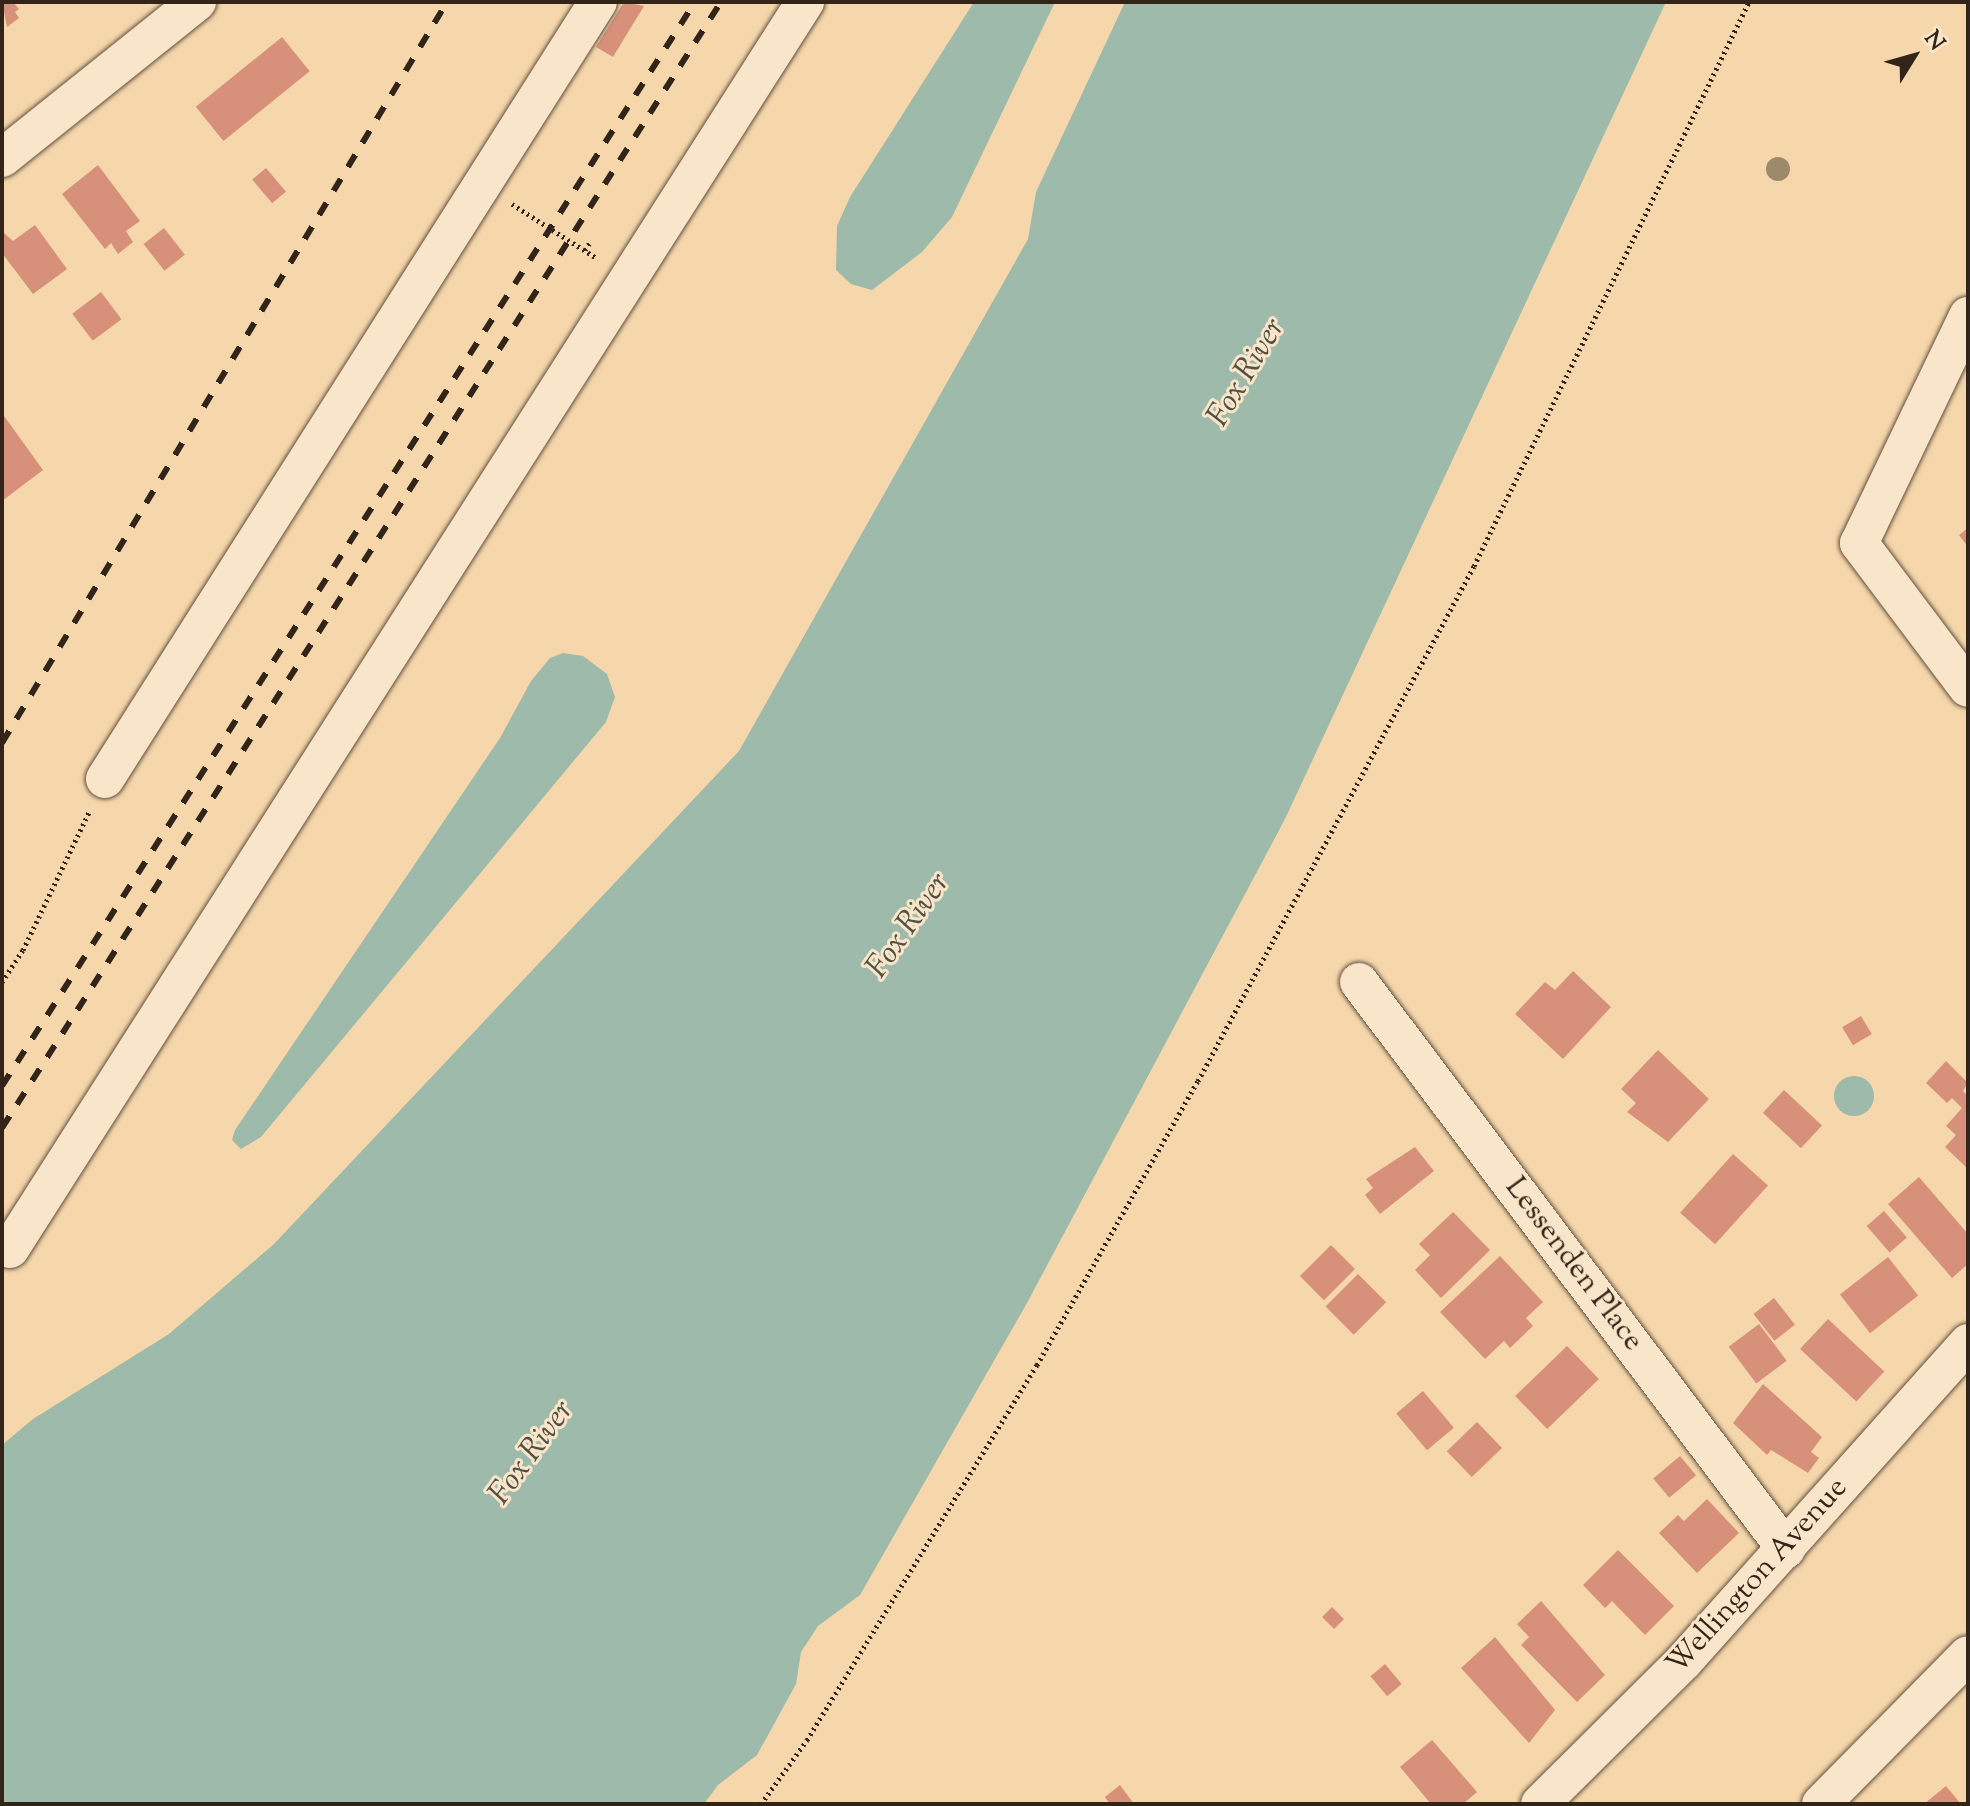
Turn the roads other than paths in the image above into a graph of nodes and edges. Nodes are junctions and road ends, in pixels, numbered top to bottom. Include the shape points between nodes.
1 (197, 2) edge
2 (598, 2) edge
3 (805, 2) edge
4 (2, 158) edge
5 (1968, 316) edge
6 (1968, 688) edge
7 (105, 779) road end
8 (1359, 982) dead end
9 (10, 1249) dead end
10 (1968, 1343) edge
11 (1786, 1549) junction
12 (1968, 1655) edge
13 (1540, 1804) edge
14 (1821, 1804) edge

1 - 4 street
2 - 7 street
3 - 9 street
5 - 6 street via 1859,543
8 - 11 street, Lessenden Place
10 - 11 street, Wellington Avenue
11 - 13 street, Wellington Avenue via 1683,1662
12 - 14 street

